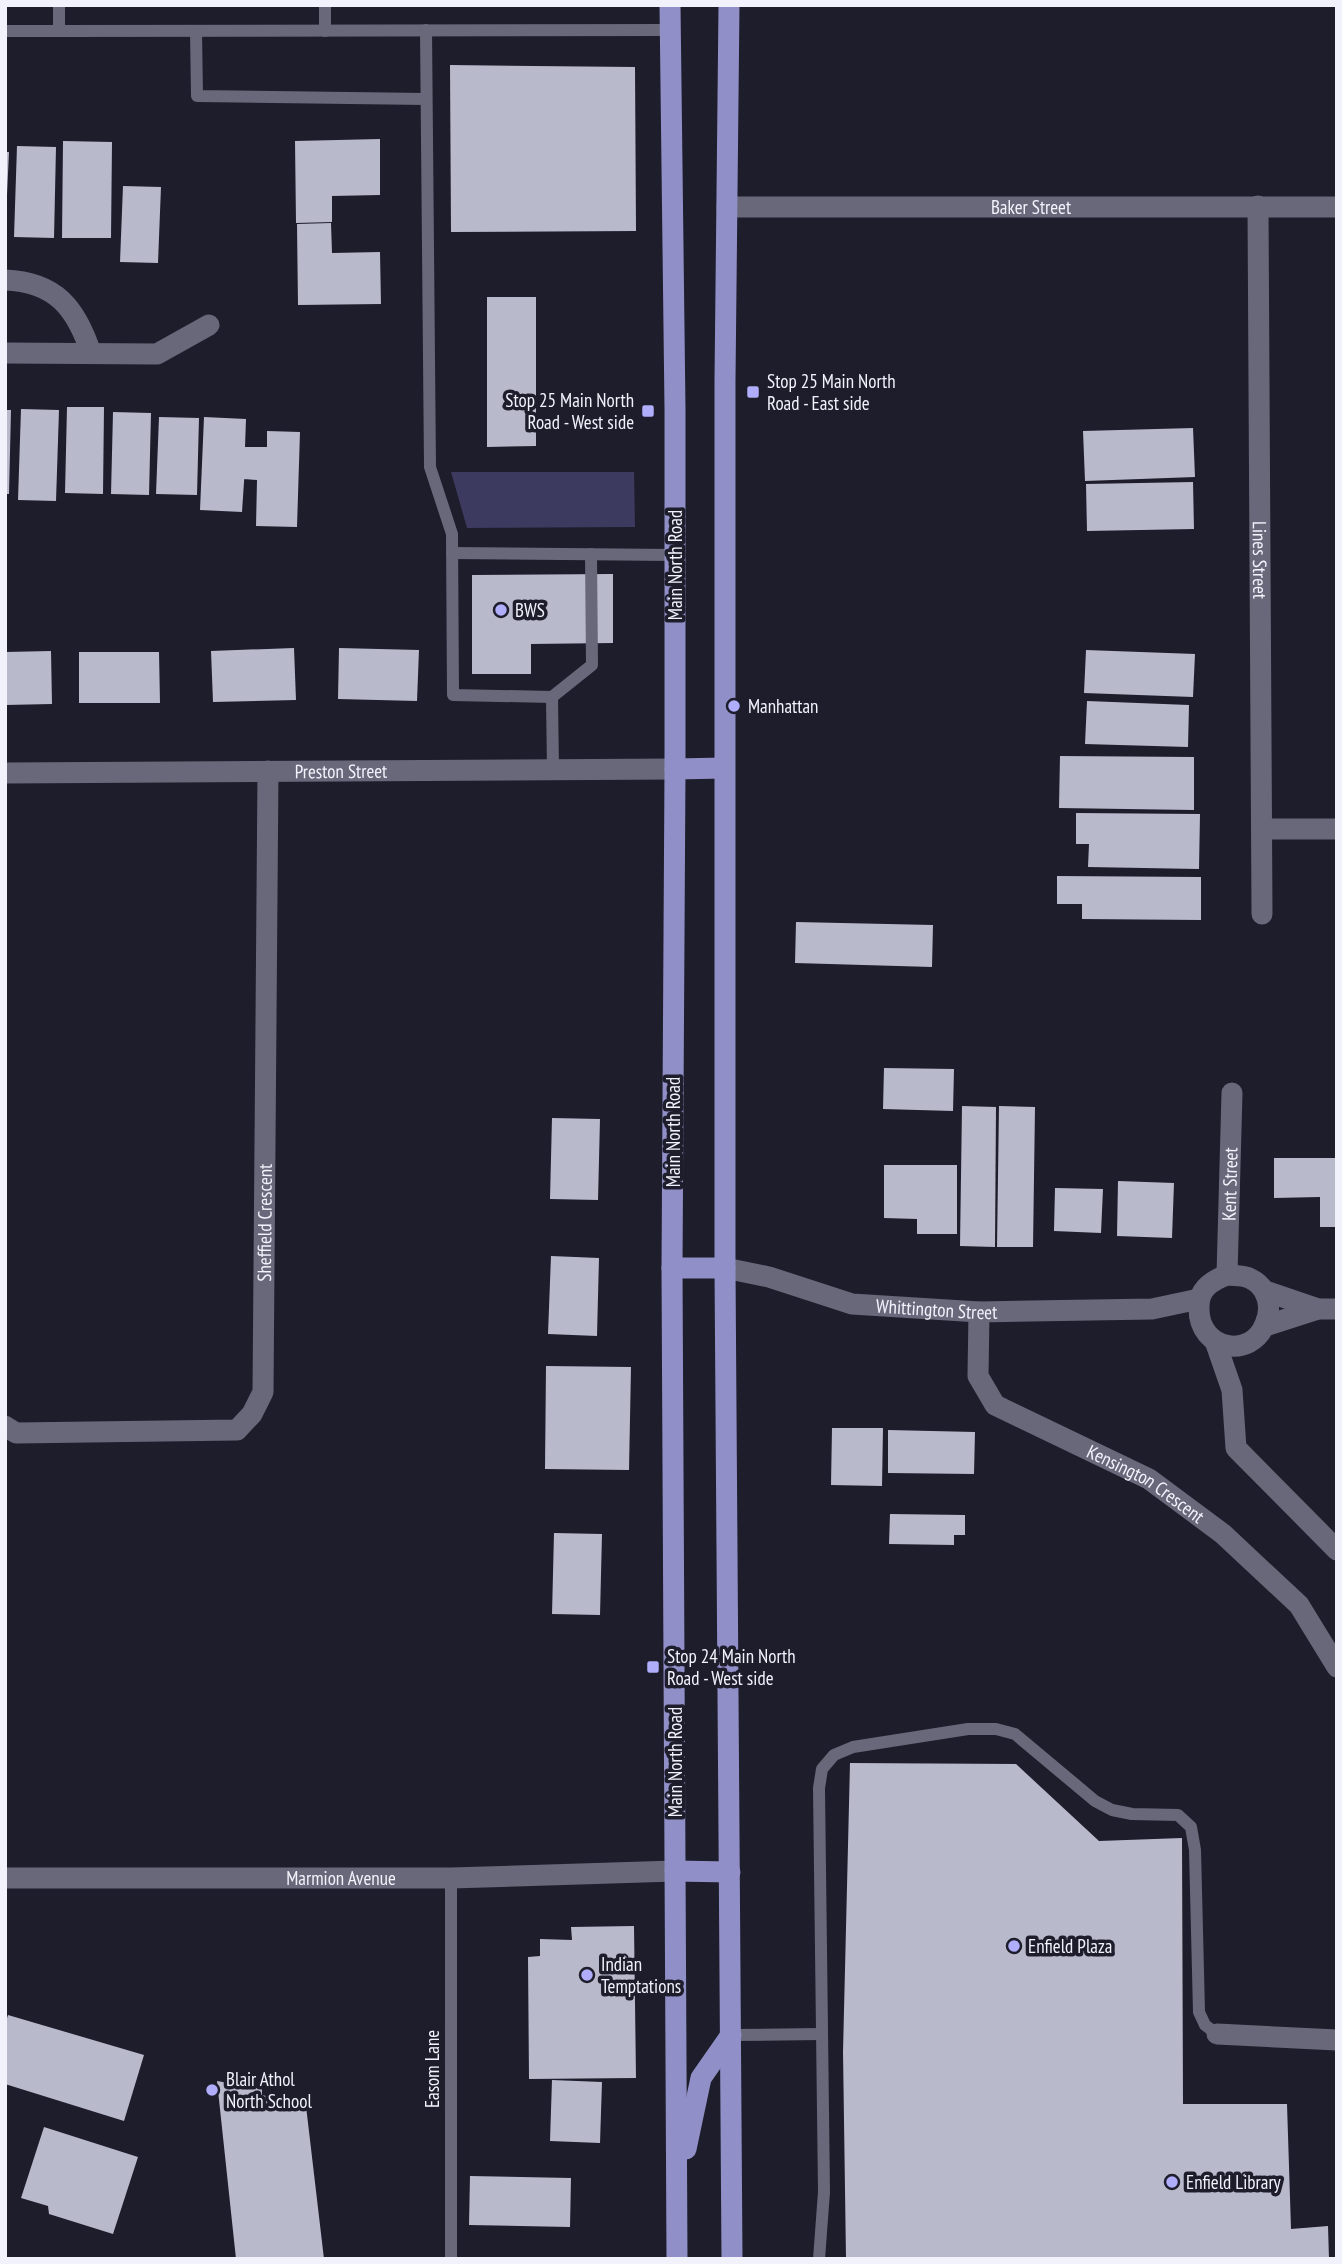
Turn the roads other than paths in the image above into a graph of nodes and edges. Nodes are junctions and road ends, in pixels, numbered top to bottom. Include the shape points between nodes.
1 (59, 5) edge
2 (325, 5) edge
3 (670, 5) edge
4 (729, 5) edge
5 (426, 30) junction
6 (670, 30) junction
7 (5, 31) edge
8 (59, 31) junction
9 (196, 31) junction
10 (325, 31) junction
11 (426, 99) junction
12 (1258, 206) junction
13 (727, 207) junction
14 (1337, 207) edge
15 (5, 280) edge
16 (209, 325) dead end
17 (5, 353) edge
18 (91, 353) junction
19 (452, 553) junction
20 (592, 554) junction
21 (674, 555) junction
22 (552, 697) junction
23 (724, 768) junction
24 (675, 769) junction
25 (553, 770) junction
26 (268, 772) junction
27 (5, 773) edge
28 (1262, 829) junction
29 (1337, 829) edge
30 (1262, 914) dead end
31 (1232, 1093) dead end
32 (672, 1268) junction
33 (725, 1268) junction
34 (1227, 1275) junction
35 (1265, 1291) junction
36 (1199, 1299) junction
37 (1152, 1309) junction
38 (1327, 1309) edge
39 (979, 1312) junction
40 (1199, 1323) junction
41 (1265, 1326) junction
42 (1215, 1341) junction
43 (1247, 1343) junction
44 (1231, 1390) junction
45 (5, 1426) edge
46 (1337, 1550) edge
47 (1337, 1667) edge
48 (676, 1871) junction
49 (730, 1872) junction
50 (5, 1878) edge
51 (451, 1878) junction
52 (822, 2034) junction
53 (1217, 2034) joint
54 (732, 2035) junction
55 (1337, 2040) edge
56 (677, 2192) junction
57 (451, 2259) edge
58 (677, 2259) edge
59 (732, 2259) edge
60 (818, 2259) edge

1 - 8 lane
2 - 10 lane
3 - 6 highway, Main North Road
4 - 13 highway
5 - 6 lane
5 - 10 lane
5 - 11 lane
6 - 21 highway, Main North Road
7 - 8 lane
8 - 9 lane
9 - 10 lane
9 - 11 lane via 197,96
11 - 19 lane via 429,467 452,534
12 - 13 street, Baker Street
12 - 14 street, Baker Street
12 - 28 street, Lines Street
13 - 23 highway
15 - 18 street via 33,283 65,302 83,329
16 - 18 street via 157,354
17 - 18 street
19 - 20 lane
19 - 22 lane via 453,695
20 - 21 lane
20 - 22 lane via 592,665
21 - 24 highway, Main North Road
22 - 25 lane
23 - 24 highway
23 - 33 highway
24 - 25 street, Preston Street
24 - 32 highway, Main North Road
25 - 26 street, Preston Street
26 - 27 street, Preston Street
26 - 45 street, Sheffield Crescent via 263,1392 237,1430 16,1433
28 - 29 street
28 - 30 street, Lines Street
31 - 34 street, Kent Street
32 - 33 highway
32 - 48 highway, Main North Road
33 - 39 street, Whittington Street via 852,1304
33 - 49 highway
34 - 35 street via 1248,1278
34 - 36 street via 1204,1288
35 - 38 street
35 - 41 street via 1269,1307
36 - 37 street, Whittington Street
36 - 40 street
37 - 39 street, Whittington Street
37 - 40 street, Whittington Street
38 - 41 street
39 - 47 street, Kensington Crescent via 978,1376 995,1405 1149,1479 1223,1534 1299,1605
40 - 42 street
41 - 43 street
42 - 43 street via 1235,1346
42 - 44 street
43 - 44 street
44 - 46 street via 1236,1448
48 - 49 highway
48 - 51 street, Marmion Avenue
48 - 56 highway, Main North Road
49 - 54 highway
50 - 51 street, Marmion Avenue
51 - 57 lane, Easom Lane
52 - 53 lane via 822,1769 834,1755 853,1747 996,1729 1015,1734 1112,1810 1178,1815 1191,1827 1199,2012 1205,2025
52 - 54 lane
52 - 60 lane via 824,2192
53 - 55 street
54 - 56 highway via 701,2078
54 - 59 highway
56 - 58 highway, Main North Road

